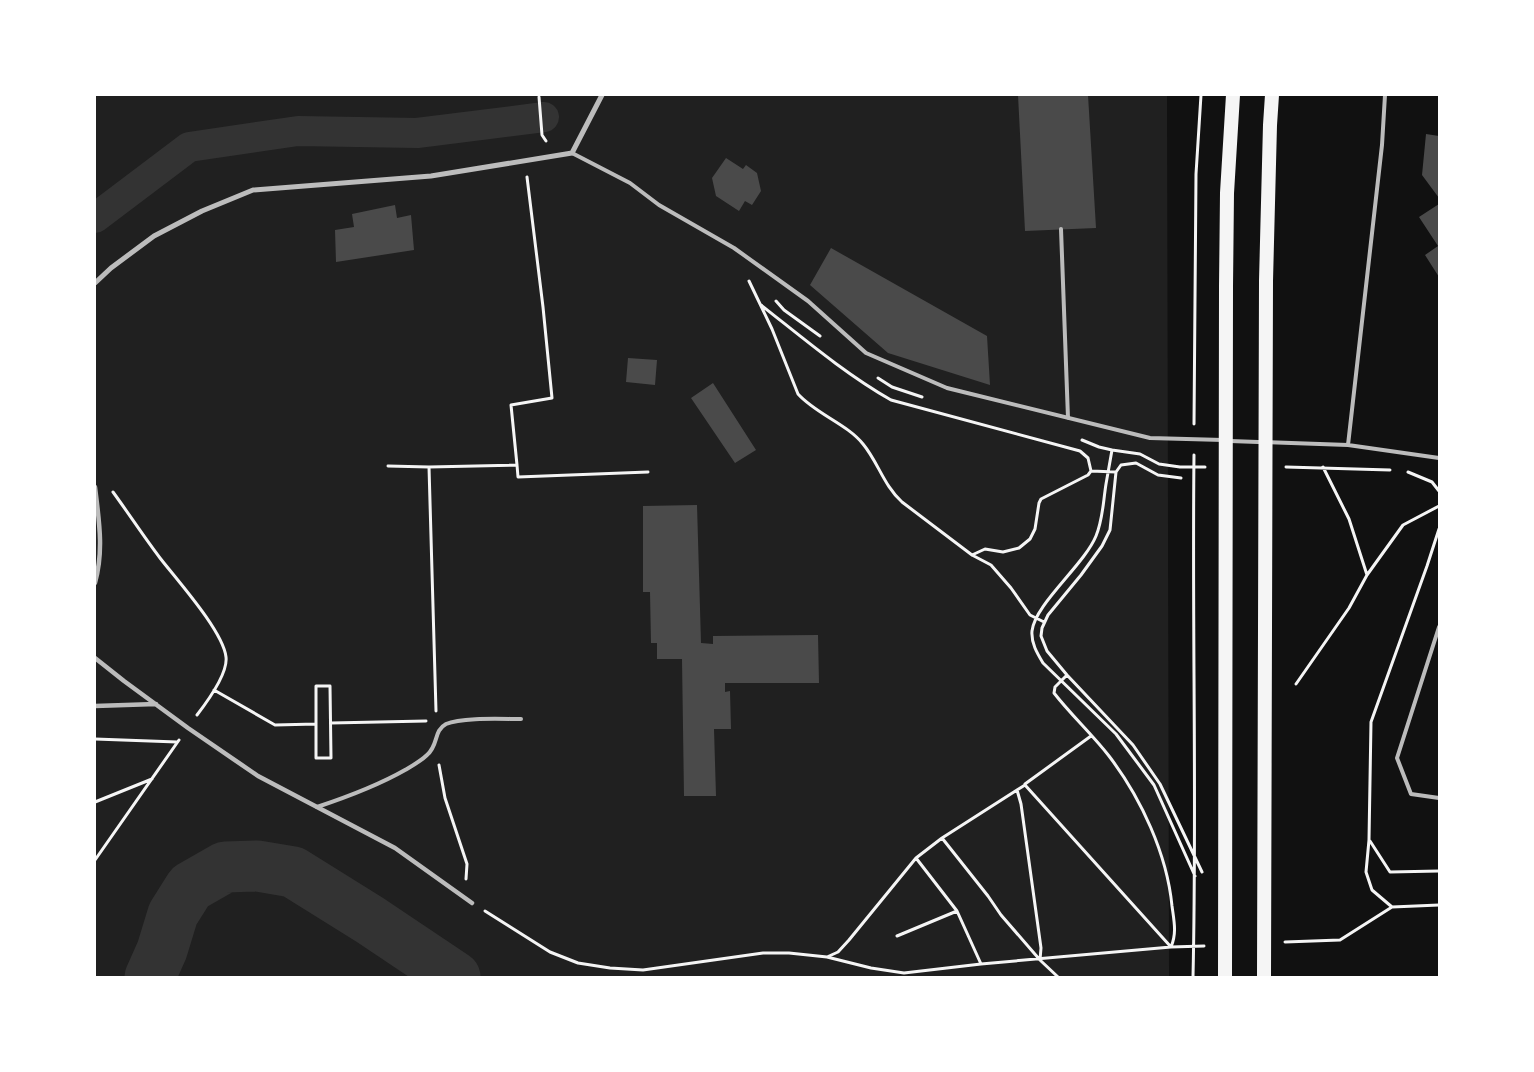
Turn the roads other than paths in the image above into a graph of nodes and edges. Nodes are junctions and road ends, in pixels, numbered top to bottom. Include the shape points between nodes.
1 (602, 95) edge
2 (1233, 95) edge
3 (1272, 95) edge
4 (1385, 95) edge
5 (572, 153) junction
6 (1061, 229) dead end
7 (95, 284) edge
8 (1068, 418) junction
9 (1348, 445) junction
10 (1439, 458) edge
11 (95, 487) edge
12 (95, 583) edge
13 (1439, 627) edge
14 (95, 658) edge
15 (156, 704) junction
16 (95, 706) edge
17 (521, 719) dead end
18 (1439, 798) edge
19 (317, 807) junction
20 (472, 903) road end
21 (1225, 977) edge
22 (1264, 977) edge

1 - 5 street
2 - 21 highway via 1226,287
3 - 22 highway via 1266,281
4 - 9 lane
5 - 7 street via 430,176 253,190 154,236
5 - 8 lane via 630,183 659,205 734,248 808,301 866,353 947,388
6 - 8 lane
8 - 9 lane via 1150,438
9 - 10 lane
11 - 12 street via 101,535
13 - 18 lane via 1397,758 1411,794
14 - 15 street
15 - 16 street
15 - 19 street via 258,776
17 - 19 lane via 458,720 444,725 436,734 436,744 428,755 356,794
19 - 20 street via 395,848

